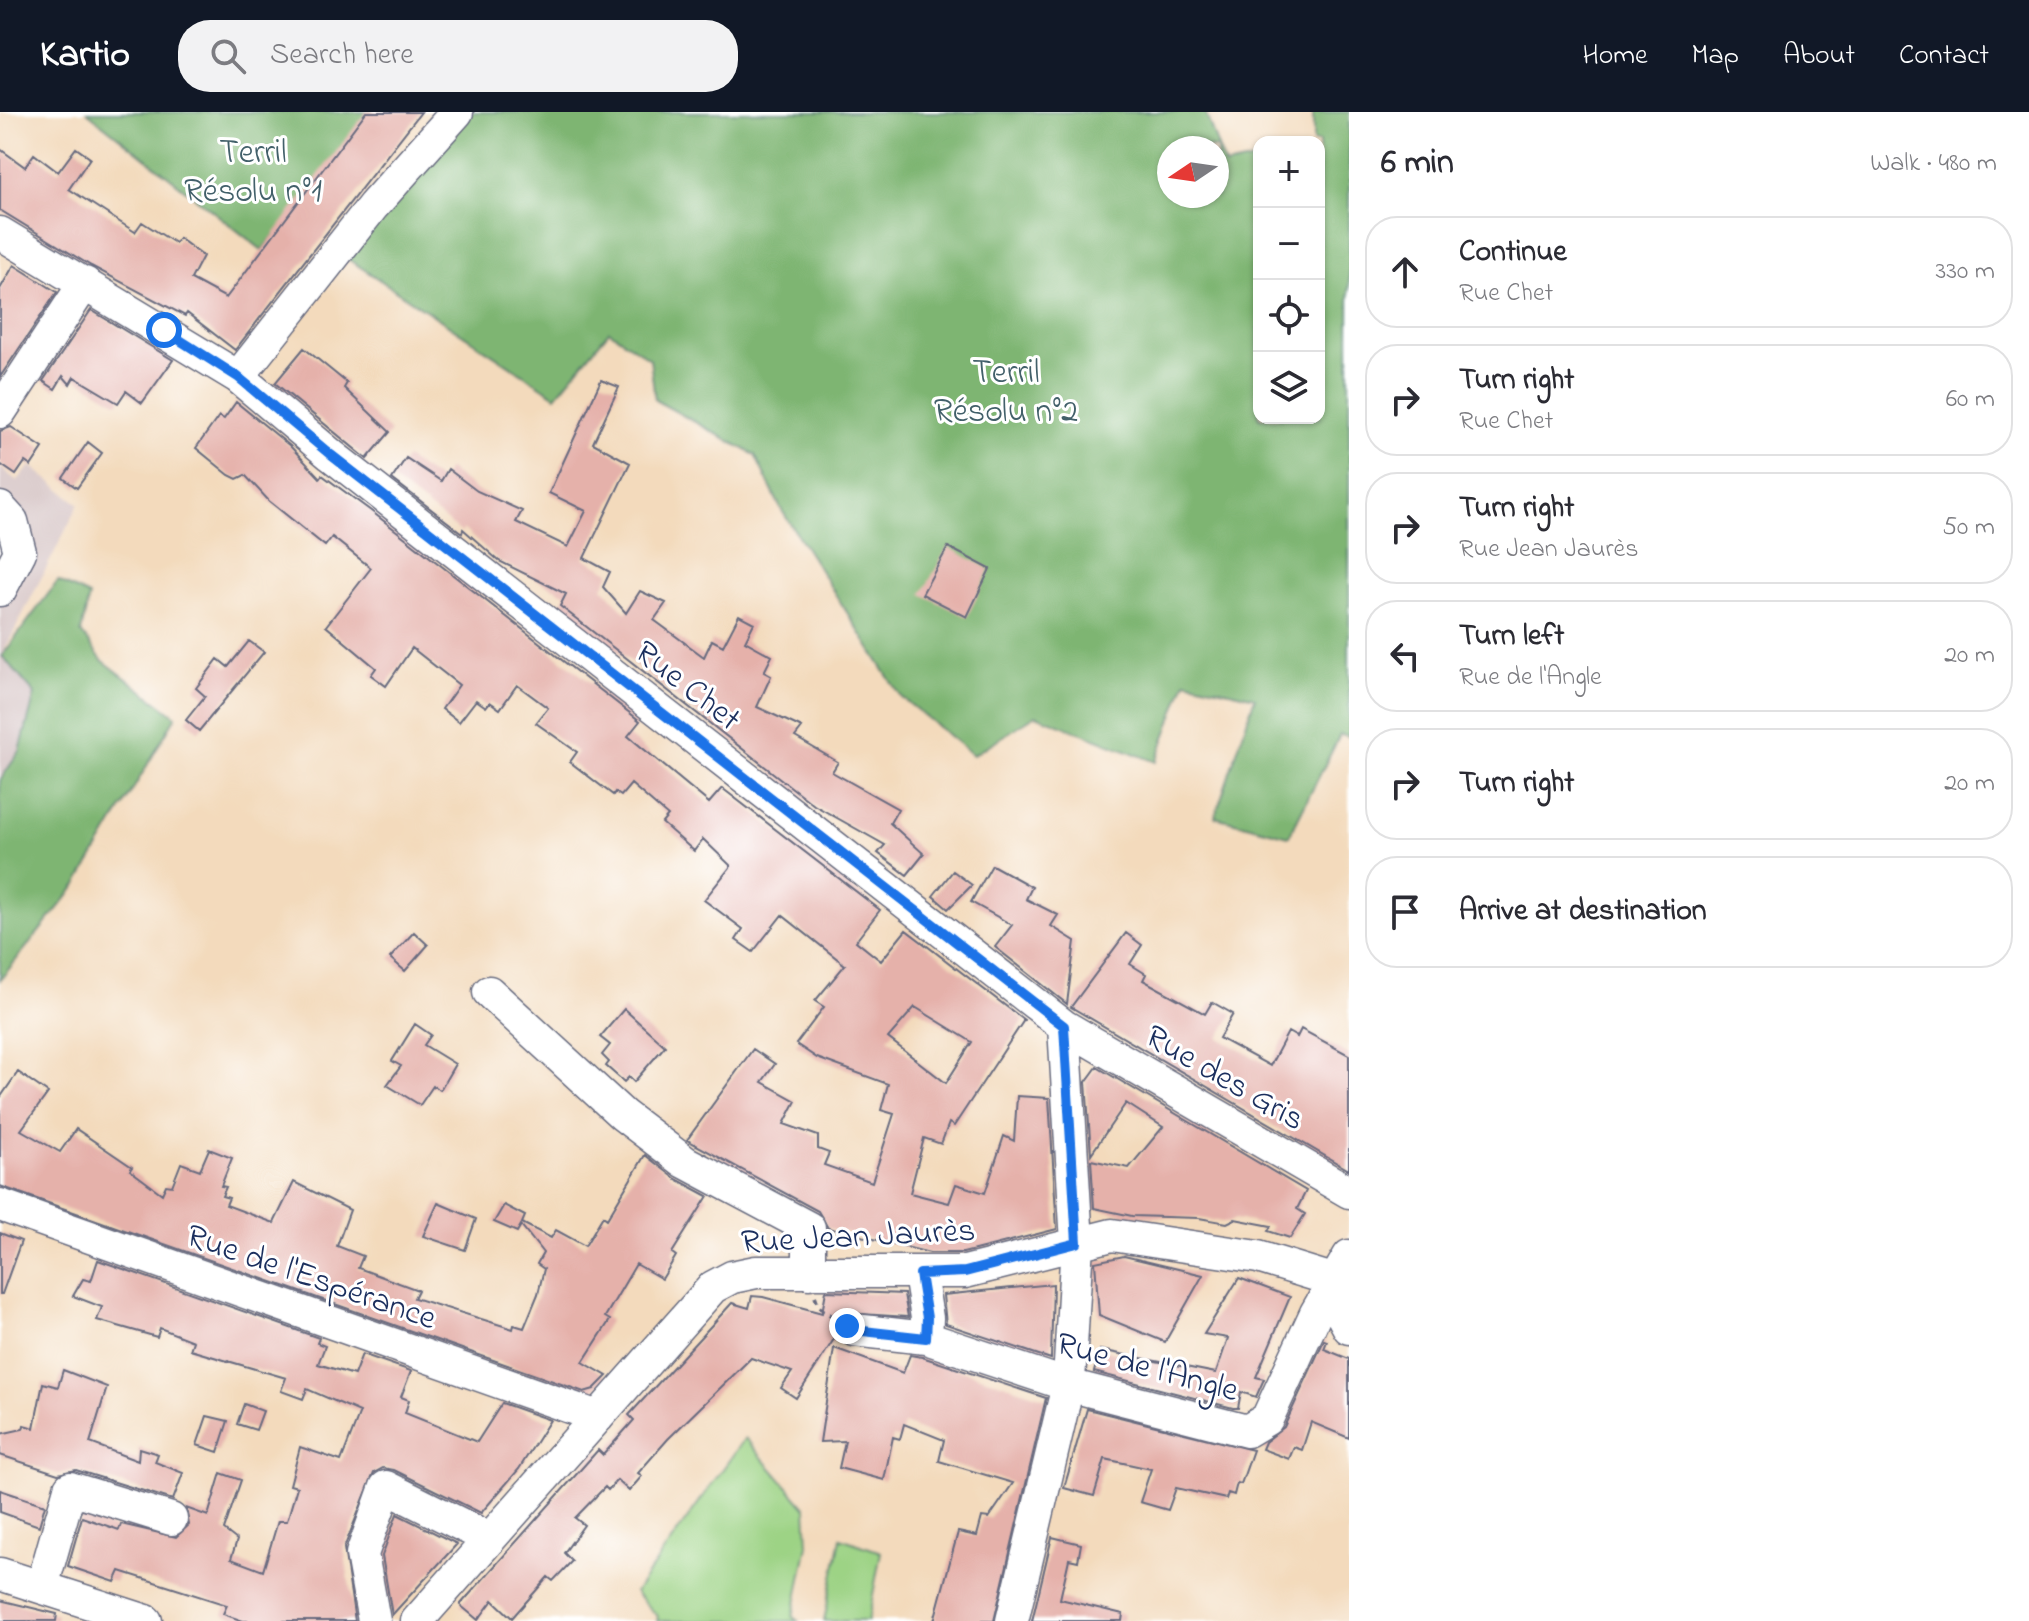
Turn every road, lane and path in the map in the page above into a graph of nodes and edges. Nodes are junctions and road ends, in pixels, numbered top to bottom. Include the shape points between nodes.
1 (457, 112) edge
2 (0, 233) edge
3 (85, 283) junction
4 (238, 377) junction
5 (0, 412) edge
6 (0, 508) edge
7 (0, 590) edge
8 (489, 992) dead end
9 (1064, 1026) junction
10 (1349, 1192) edge
11 (0, 1205) edge
12 (1077, 1243) junction
13 (809, 1273) junction
14 (920, 1274) junction
15 (1343, 1274) edge
16 (1349, 1328) edge
17 (854, 1330) joint
18 (926, 1338) junction
19 (1068, 1385) junction
20 (598, 1417) junction
21 (171, 1519) dead end
22 (490, 1539) junction
23 (0, 1574) edge
24 (42, 1587) junction
25 (146, 1621) edge
26 (374, 1621) edge
27 (417, 1621) edge
28 (1012, 1621) edge

1 - 4 street via 373,206
2 - 3 street, Rue Chet
3 - 4 street, Rue Chet
3 - 5 street
4 - 9 street, Rue Chet
6 - 7 street via 12,521 20,552
8 - 13 street via 623,1115 685,1162 809,1228
9 - 10 street, Rue des Gris
9 - 12 street
11 - 20 street, Rue de l'Espérance
12 - 14 street, Rue Jean Jaurès via 965,1272
12 - 15 street, Rue Jean Jaurès via 1112,1235
12 - 19 street
13 - 14 street, Rue Jean Jaurès
13 - 17 path via 819,1307
13 - 20 street, Rue Jean Jaurès via 756,1272 713,1287
14 - 18 street
15 - 16 street via 1334,1300
15 - 19 street, Rue de l'Angle via 1267,1419 1247,1431
17 - 18 street, Rue de l'Angle
18 - 19 street, Rue de l'Angle
19 - 28 street
20 - 22 street, Rue Jean Jaurès
21 - 24 street via 70,1488
22 - 26 street via 386,1487 362,1554
22 - 27 street, Rue Jean Jaurès
23 - 24 street
24 - 25 street

